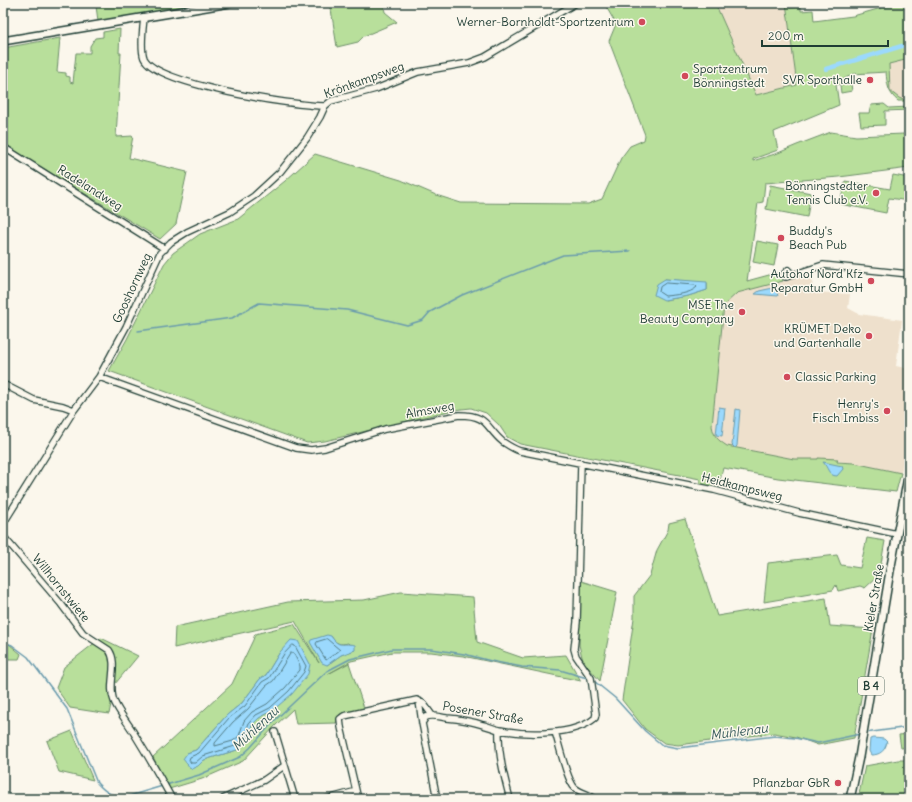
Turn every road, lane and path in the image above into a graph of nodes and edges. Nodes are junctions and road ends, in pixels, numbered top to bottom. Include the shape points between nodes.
1 (230, 3) edge
2 (576, 3) edge
3 (215, 4) edge
4 (144, 18) junction
5 (3, 41) edge
6 (325, 106) junction
7 (3, 147) edge
8 (165, 249) junction
9 (909, 274) edge
10 (793, 275) dead end
11 (99, 377) junction
12 (3, 384) edge
13 (74, 410) junction
14 (581, 463) junction
15 (909, 472) edge
16 (3, 524) edge
17 (897, 534) junction
18 (3, 536) edge
19 (419, 701) junction
20 (432, 715) junction
21 (422, 723) junction
22 (499, 730) junction
23 (275, 732) dead end
24 (555, 732) junction
25 (284, 766) junction
26 (353, 792) dead end
27 (239, 796) edge
28 (172, 799) edge
29 (223, 799) edge
30 (295, 799) edge
31 (327, 799) edge
32 (358, 799) edge
33 (437, 799) edge
34 (510, 799) edge
35 (595, 799) edge
36 (850, 799) edge

1 - 3 main road
2 - 6 street, Krönkampsweg via 469,63 418,72
3 - 4 main road
4 - 5 main road
4 - 6 street, Krönkampsweg via 144,57 158,70 211,88 297,104
6 - 8 street, Gooshornweg via 308,138 280,172 254,196 230,212 187,232
7 - 8 street, Radelandweg
8 - 11 street, Gooshornweg via 160,253 126,327
9 - 10 street via 823,265
11 - 13 street, Gooshornweg
11 - 14 street, Almsweg via 296,448 325,448 385,429 470,415 487,423 510,447
12 - 13 street via 34,400
13 - 16 street, Gooshornweg
14 - 17 street, Heidkampsweg via 714,490 799,513
14 - 24 street, Posener Straße via 574,649 591,678 596,714 595,718 580,726
15 - 17 main road, Kieler Straße / B 4
17 - 36 main road, Kieler Straße / B 4
18 - 28 street, Willhornstwiete via 83,633 111,653 114,701
19 - 20 street, Posener Straße
19 - 21 street
19 - 32 street via 413,700 340,719
20 - 21 street, Posener Straße via 426,717
20 - 22 street, Posener Straße via 468,721
21 - 33 street
22 - 24 street, Posener Straße
22 - 34 street via 500,758
23 - 25 street
24 - 35 street via 574,788
25 - 27 street
25 - 30 street
26 - 31 street
27 - 29 street

